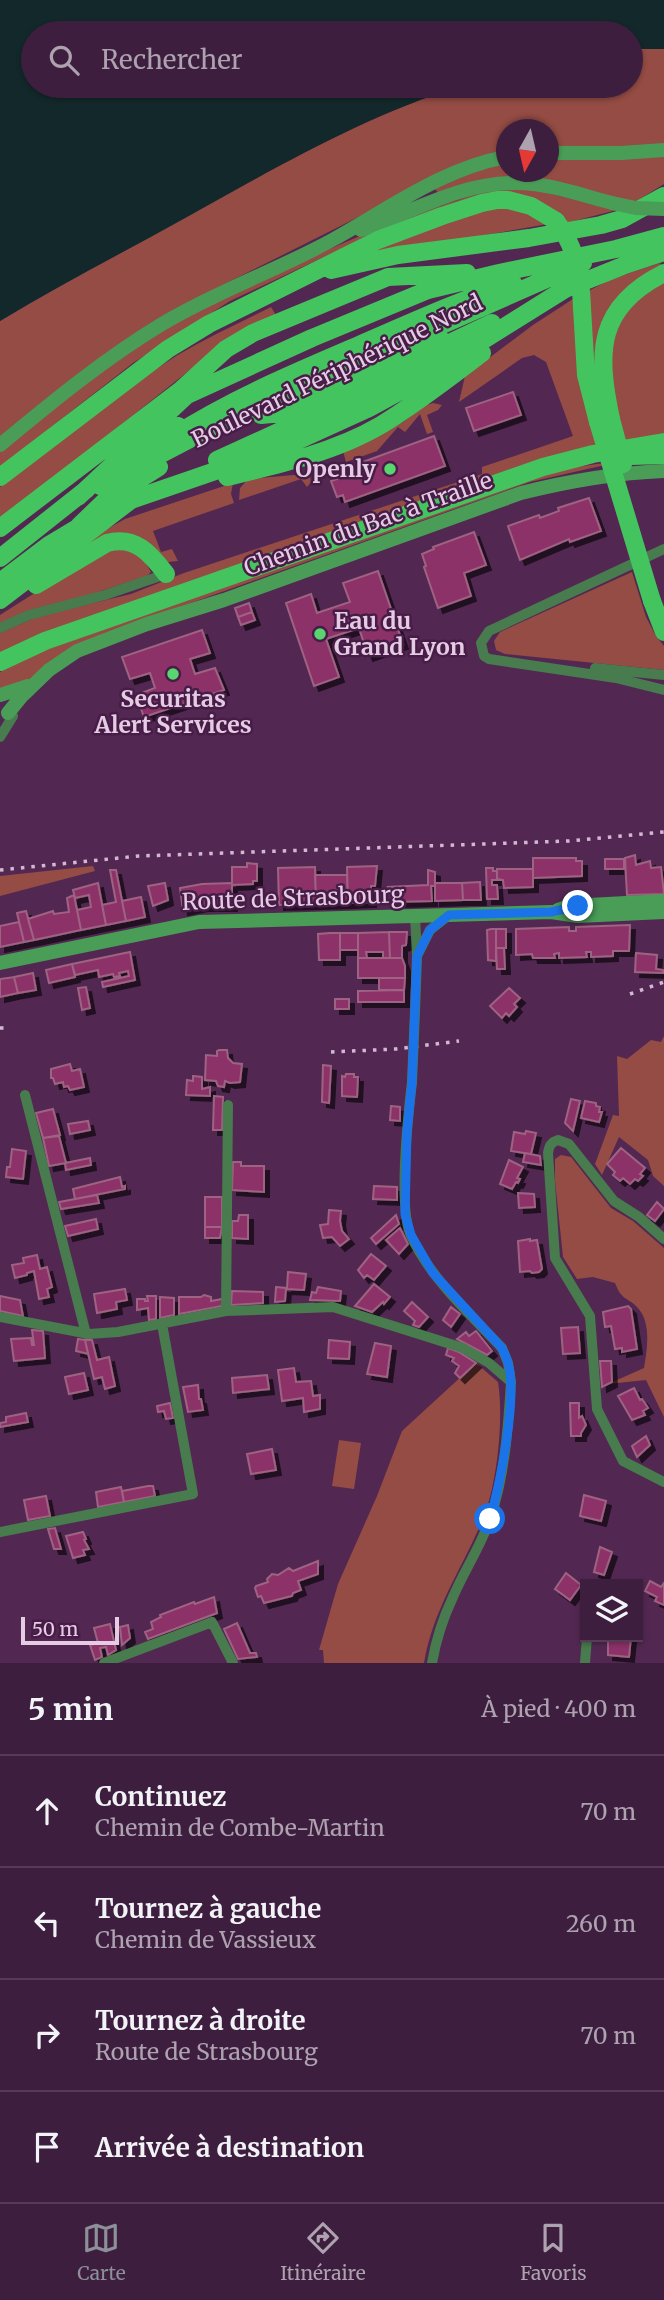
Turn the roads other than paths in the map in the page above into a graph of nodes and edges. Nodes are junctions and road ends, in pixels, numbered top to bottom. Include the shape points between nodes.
1 (664, 150) edge
2 (559, 153) edge
3 (496, 160) edge
4 (664, 196) edge
5 (664, 209) edge
6 (664, 236) edge
7 (332, 240) junction
8 (617, 249) junction
9 (664, 252) edge
10 (499, 273) junction
11 (664, 273) edge
12 (562, 282) junction
13 (285, 285) junction
14 (433, 313) junction
15 (401, 343) junction
16 (375, 344) junction
17 (181, 390) junction
18 (605, 420) junction
19 (664, 442) edge
20 (0, 445) edge
21 (664, 456) edge
22 (575, 458) junction
23 (664, 471) edge
24 (0, 477) edge
25 (78, 497) junction
26 (131, 500) junction
27 (79, 526) junction
28 (0, 528) edge
29 (664, 549) edge
30 (0, 558) edge
31 (166, 575) joint
32 (0, 582) edge
33 (0, 600) edge
34 (0, 607) edge
35 (0, 628) edge
36 (664, 632) edge
37 (93, 645) junction
38 (0, 662) edge
39 (502, 663) junction
40 (664, 675) edge
41 (664, 690) edge
42 (8, 707) edge
43 (0, 737) edge
44 (664, 901) edge
45 (551, 912) junction
46 (664, 912) edge
47 (449, 915) junction
48 (415, 916) junction
49 (417, 956) junction
50 (0, 963) edge
51 (25, 1095) dead end
52 (229, 1105) dead end
53 (664, 1239) edge
54 (226, 1311) junction
55 (0, 1317) edge
56 (162, 1324) junction
57 (86, 1334) junction
58 (511, 1382) junction
59 (664, 1482) edge
60 (0, 1532) edge
61 (587, 1642) edge
62 (104, 1663) edge
63 (233, 1663) edge
64 (432, 1663) edge
65 (585, 1663) edge

1 - 2 main road
3 - 7 main road via 449,177
4 - 13 highway via 601,225 398,255
5 - 7 main road, bridge via 636,208 530,184 493,184
6 - 8 highway, Boulevard Périphérique Nord
7 - 20 main road via 162,324 91,372
8 - 10 highway, Boulevard Périphérique Nord
8 - 12 highway, Boulevard Périphérique Nord
9 - 12 highway
10 - 17 highway via 422,283
10 - 17 highway via 435,273 388,277 368,284 253,333 226,349
10 - 25 highway via 428,290 187,395
11 - 18 highway via 629,297 608,330 602,365
12 - 14 highway via 529,278
12 - 15 highway
12 - 26 highway via 369,408 279,449
12 - 27 highway via 389,363 374,364 227,430 106,500
13 - 18 highway, bridge via 378,240 482,203 522,202 556,221 575,256 586,375
13 - 24 highway via 168,349
14 - 16 highway via 424,323
14 - 25 highway via 207,415
15 - 16 highway
15 - 25 highway via 209,429
16 - 25 highway via 207,422
17 - 25 highway
17 - 28 highway
18 - 36 highway, bridge
19 - 22 highway
21 - 22 highway
22 - 38 highway via 45,641
23 - 37 main road, Chemin du Bac à Traille via 618,473 521,493
25 - 30 highway
26 - 27 highway
26 - 33 highway
27 - 32 highway
29 - 39 street via 489,631 481,650 484,656
31 - 34 highway via 139,546 118,540
31 - 35 street
37 - 42 main road, Chemin du Bac à Traille
37 - 42 main road, Chemin du Bac à Traille via 64,658
39 - 40 street
39 - 41 street via 616,678
42 - 43 street, Chemin du Bac à Traille
44 - 45 main road, Route de Strasbourg via 570,906
45 - 46 main road, Route de Strasbourg via 578,916
45 - 47 main road, Route de Strasbourg
47 - 48 main road, Route de Strasbourg
47 - 49 street via 430,930
48 - 49 street
48 - 50 main road, Route de Strasbourg via 199,922
49 - 58 street, bridge via 405,1214 411,1235 433,1273 502,1348
51 - 57 street
52 - 54 street
53 - 59 street via 614,1201 569,1144 558,1140 548,1147 555,1258 590,1316 597,1409 623,1461
54 - 56 street
54 - 58 street via 340,1308 463,1348
55 - 57 street
56 - 57 street
56 - 60 street via 193,1494
58 - 64 street via 493,1510 452,1597
61 - 65 street
62 - 63 street via 212,1622

